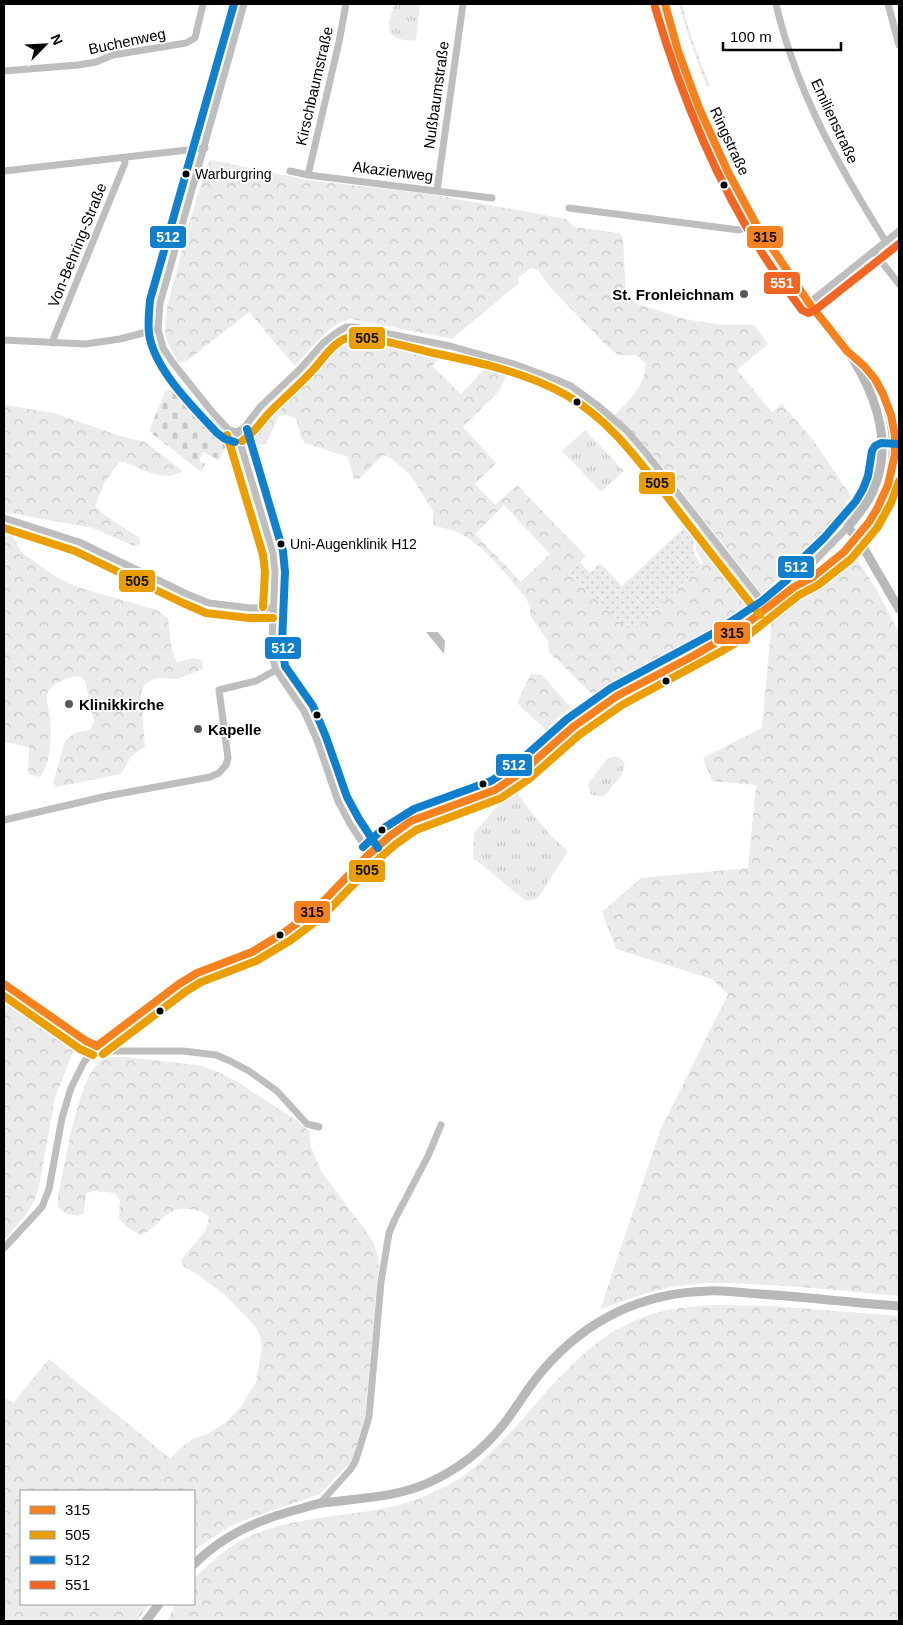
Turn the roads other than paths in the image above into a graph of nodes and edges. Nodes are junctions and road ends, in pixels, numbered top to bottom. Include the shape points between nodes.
1 (203, 4) edge
2 (244, 4) edge
3 (346, 4) edge
4 (463, 4) edge
5 (665, 4) edge
6 (776, 4) edge
7 (888, 4) edge
8 (899, 45) edge
9 (4, 71) edge
10 (204, 148) junction
11 (124, 158) junction
12 (4, 170) edge
13 (290, 171) dead end
14 (308, 174) junction
15 (437, 190) junction
16 (492, 198) dead end
17 (569, 208) dead end
18 (756, 224) junction
19 (899, 231) edge
20 (886, 242) junction
21 (874, 252) junction
22 (899, 284) edge
23 (809, 303) junction
24 (158, 329) junction
25 (4, 340) edge
26 (53, 343) junction
27 (847, 351) junction
28 (237, 432) junction
29 (882, 453) junction
30 (897, 454) edge
31 (4, 518) edge
32 (848, 527) junction
33 (857, 538) junction
34 (794, 587) junction
35 (273, 608) junction
36 (768, 608) junction
37 (899, 609) edge
38 (276, 670) junction
39 (4, 820) edge
40 (370, 854) junction
41 (4, 984) edge
42 (97, 1046) junction
43 (441, 1125) dead end
44 (319, 1127) dead end
45 (4, 1248) edge
46 (899, 1306) edge
47 (320, 1503) junction
48 (195, 1563) edge
49 (158, 1605) edge
50 (146, 1621) edge

1 - 9 street, Buchenweg via 196,38 186,43 113,55 88,64
2 - 10 street
3 - 14 street, Kirschbaumstraße
4 - 15 street, Nußbaumstraße
5 - 18 street, Ringstraße via 699,108
6 - 20 street, Emilienstraße via 792,60 810,106 851,186
7 - 8 street
10 - 11 street
10 - 24 street via 160,303
11 - 12 street
11 - 26 street, Von-Behring-Straße via 125,164
13 - 14 street, Akazienweg
14 - 15 street, Akazienweg
15 - 16 street, Akazienweg
17 - 18 street via 739,230
18 - 23 street, Ringstraße
19 - 20 street
20 - 21 street
21 - 22 street
21 - 23 street
23 - 27 street, Ringstraße
24 - 26 street via 102,342
24 - 28 street via 164,348 178,370 224,426
25 - 26 street
27 - 29 street, Ringstraße via 877,409 882,428
27 - 30 street, Ringstraße via 875,379 883,394 891,415
28 - 35 street via 273,554
28 - 36 street via 323,343 346,327 440,344 514,364 571,386 613,418 646,453
29 - 30 street
29 - 32 street, Ringstraße via 872,494
30 - 33 street, Ringstraße via 882,500
31 - 35 street via 79,542 209,603
32 - 33 street
32 - 34 street
33 - 34 street via 813,577
33 - 37 street
34 - 36 street
35 - 38 street via 272,643
36 - 40 street via 717,643 617,696 501,786 418,818
38 - 39 street via 256,681 219,690 228,758 219,773
38 - 40 street via 304,710 318,740 338,801
40 - 42 street via 317,908 285,932 252,952 197,973
41 - 42 street
42 - 44 street via 112,1051 183,1051 216,1056 250,1071 277,1091 307,1124
42 - 45 street via 84,1062 71,1088 49,1189 42,1207
43 - 47 street via 388,1238 368,1417 360,1447 350,1470
46 - 47 street via 709,1291 644,1301 617,1312 576,1337 541,1373 487,1443 455,1468 427,1484 399,1493
47 - 48 street via 265,1518 246,1527
49 - 50 street

